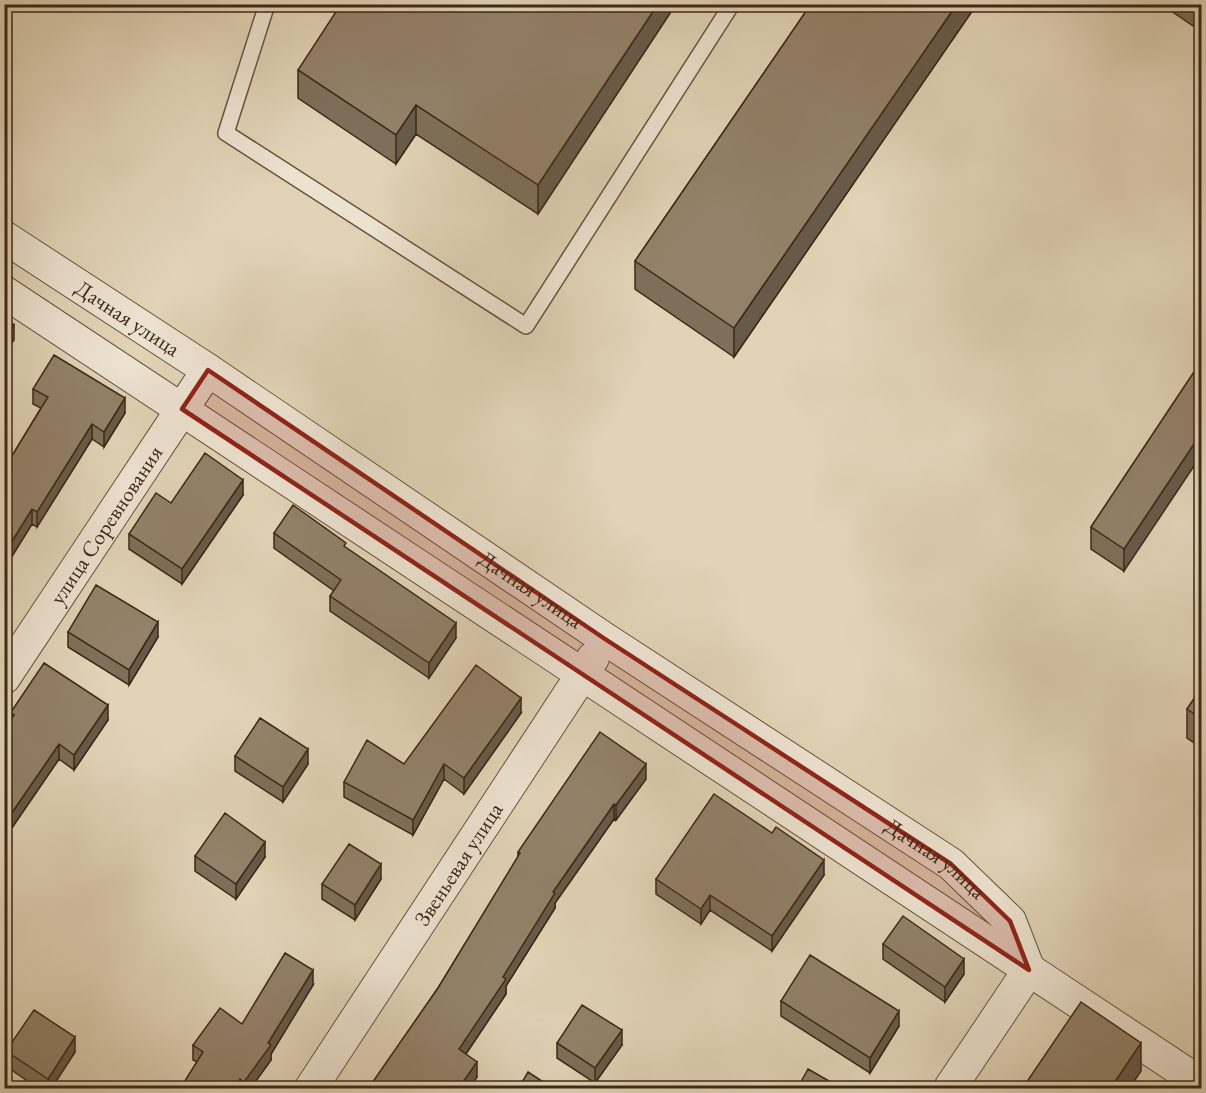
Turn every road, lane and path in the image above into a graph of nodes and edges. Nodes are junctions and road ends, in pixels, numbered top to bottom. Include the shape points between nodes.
1 (267, 4) edge
2 (732, 4) edge
3 (4, 237) edge
4 (4, 292) edge
5 (208, 370) junction
6 (182, 409) junction
7 (605, 639) junction
8 (582, 674) junction
9 (4, 678) edge
10 (1029, 970) junction
11 (1202, 1084) edge
12 (311, 1089) edge
13 (950, 1089) edge

1 - 2 lane via 226,133 526,326
3 - 5 street, Дачная улица
4 - 6 street, Дачная улица
5 - 6 street, улица Соревнования
5 - 7 street, Дачная улица
6 - 8 street, Дачная улица
6 - 9 street, улица Соревнования
7 - 8 street, Звеньевая улица
7 - 10 street, Дачная улица via 951,864 1010,921
8 - 10 street, Дачная улица
8 - 12 street, Звеньевая улица
10 - 11 street, Дачная улица
10 - 13 street

